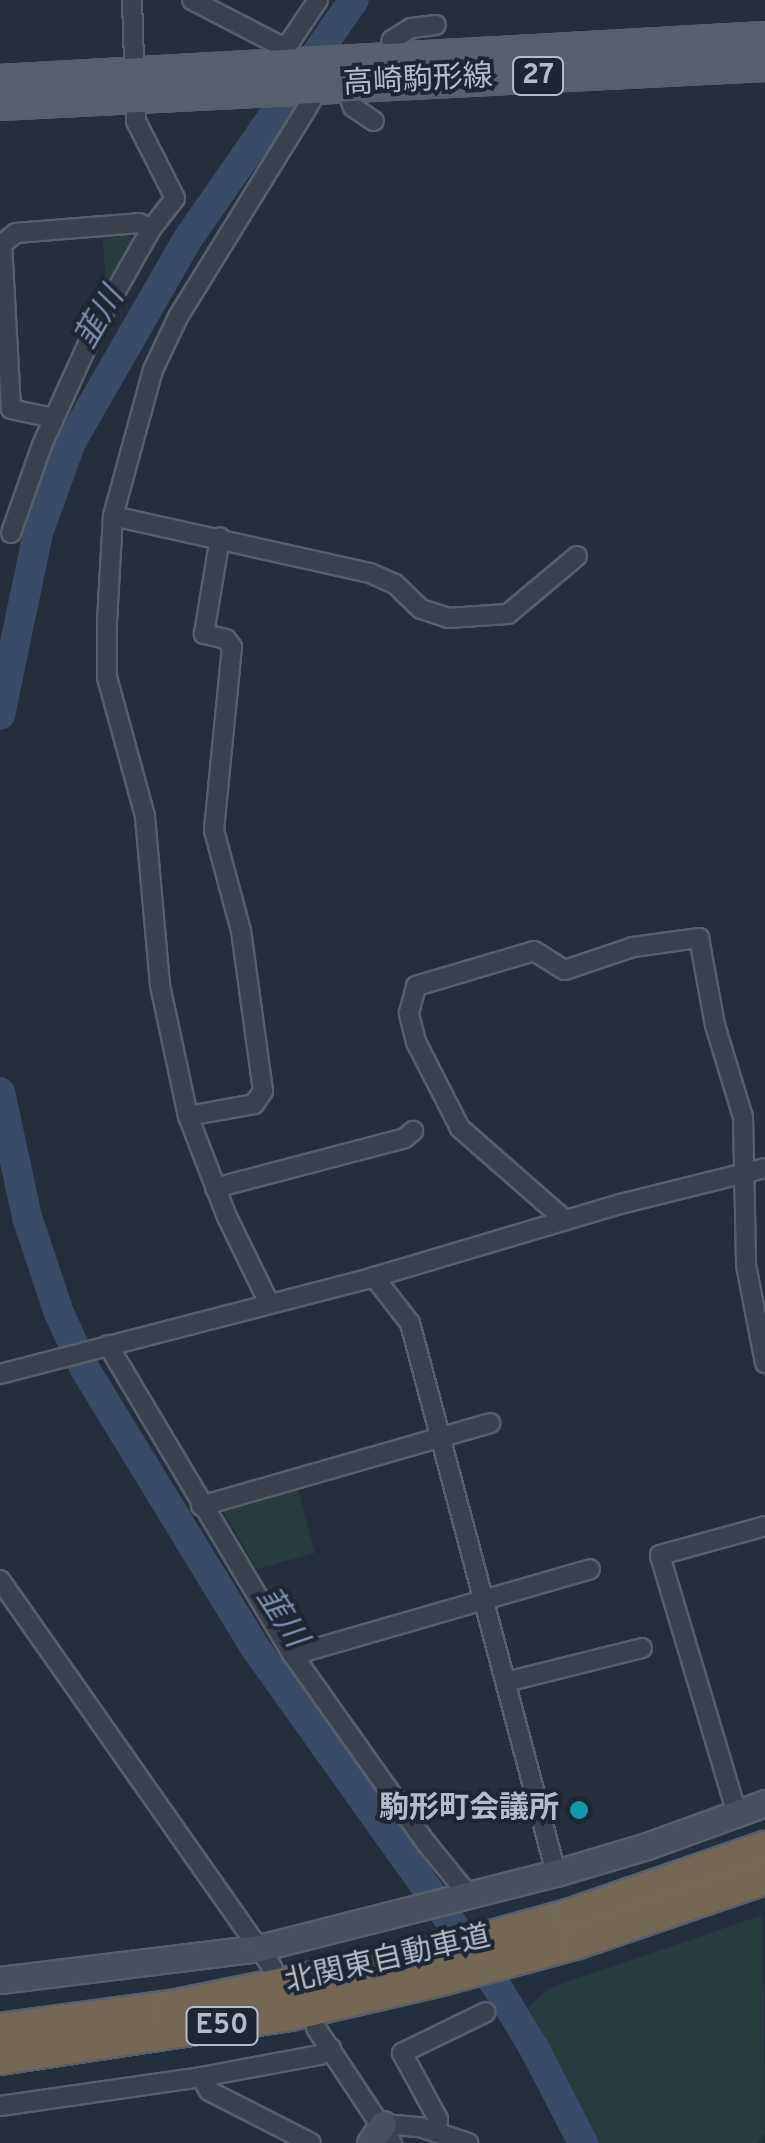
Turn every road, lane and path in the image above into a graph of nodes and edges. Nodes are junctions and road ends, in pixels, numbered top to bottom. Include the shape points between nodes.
1 (132, 0) edge
2 (192, 0) edge
3 (318, 0) edge
4 (436, 26) dead end
5 (765, 38) edge
6 (389, 58) junction
7 (765, 65) edge
8 (302, 72) junction
9 (0, 81) edge
10 (135, 85) junction
11 (0, 104) edge
12 (374, 121) dead end
13 (152, 229) junction
14 (53, 418) junction
15 (114, 516) junction
16 (11, 534) dead end
17 (220, 538) junction
18 (577, 556) dead end
19 (188, 1116) junction
20 (412, 1131) dead end
21 (765, 1168) edge
22 (742, 1174) junction
23 (215, 1188) junction
24 (565, 1220) junction
25 (374, 1277) junction
26 (268, 1301) junction
27 (105, 1346) junction
28 (765, 1363) edge
29 (0, 1374) edge
30 (490, 1423) dead end
31 (439, 1436) junction
32 (202, 1506) junction
33 (765, 1526) edge
34 (590, 1569) dead end
35 (0, 1580) edge
36 (483, 1598) junction
37 (642, 1648) dead end
38 (293, 1655) junction
39 (506, 1682) junction
40 (765, 1803) edge
41 (737, 1814) junction
42 (765, 1848) edge
43 (556, 1873) junction
44 (765, 1878) edge
45 (467, 1898) junction
46 (266, 1958) junction
47 (431, 1968) junction
48 (0, 1980) edge
49 (486, 2012) dead end
50 (316, 2028) dead end
51 (0, 2030) edge
52 (331, 2048) junction
53 (0, 2058) edge
54 (200, 2077) junction
55 (0, 2106) edge
56 (436, 2132) junction
57 (382, 2136) edge
58 (311, 2143) edge
59 (468, 2143) edge

1 - 10 street
2 - 8 street
3 - 8 street
4 - 6 street via 411,28 392,40
5 - 6 main road, 高崎駒形線 / 27
6 - 8 main road, 高崎駒形線 / 27
7 - 8 main road, 高崎駒形線 / 27
8 - 10 main road, 高崎駒形線 / 27
8 - 12 street
8 - 15 street via 304,113 164,343 142,398
9 - 10 main road, 高崎駒形線 / 27
10 - 11 main road, 高崎駒形線 / 27
10 - 13 street via 139,132 175,198
13 - 14 street
13 - 14 street via 139,223 16,233 2,244 11,409
14 - 16 street
15 - 17 street
15 - 19 street via 108,677 146,816 160,985
17 - 18 street via 370,573 395,584 421,609 448,618 508,614
17 - 19 street via 204,634 232,647 214,830 242,931 263,1090 254,1104
19 - 23 street
20 - 23 street
21 - 22 street
22 - 24 street
22 - 24 street via 743,1117 720,1048 699,938 633,947 564,970 534,951 423,980 410,998 412,1026 460,1128
22 - 28 street via 748,1279
23 - 26 street
24 - 25 street
25 - 26 street
25 - 31 street via 410,1323
26 - 27 street
27 - 29 street
27 - 32 street
30 - 31 street
31 - 32 street
31 - 36 street
32 - 38 street
33 - 41 street via 660,1555
34 - 36 street
35 - 46 street
36 - 38 street
36 - 39 street
37 - 39 street
38 - 45 street
39 - 43 street
40 - 41 street
41 - 43 street
42 - 47 highway, 北関東自動車道 / E50
43 - 45 street
44 - 47 highway, 北関東自動車道 / E50 via 578,1942
45 - 46 street
46 - 48 street
47 - 51 highway, 北関東自動車道 / E50
47 - 53 highway, 北関東自動車道 / E50 via 272,2017
49 - 56 street via 402,2054 438,2119
50 - 52 street
52 - 54 street
52 - 57 street
54 - 55 street
54 - 58 street via 208,2091
56 - 57 street
56 - 59 street

